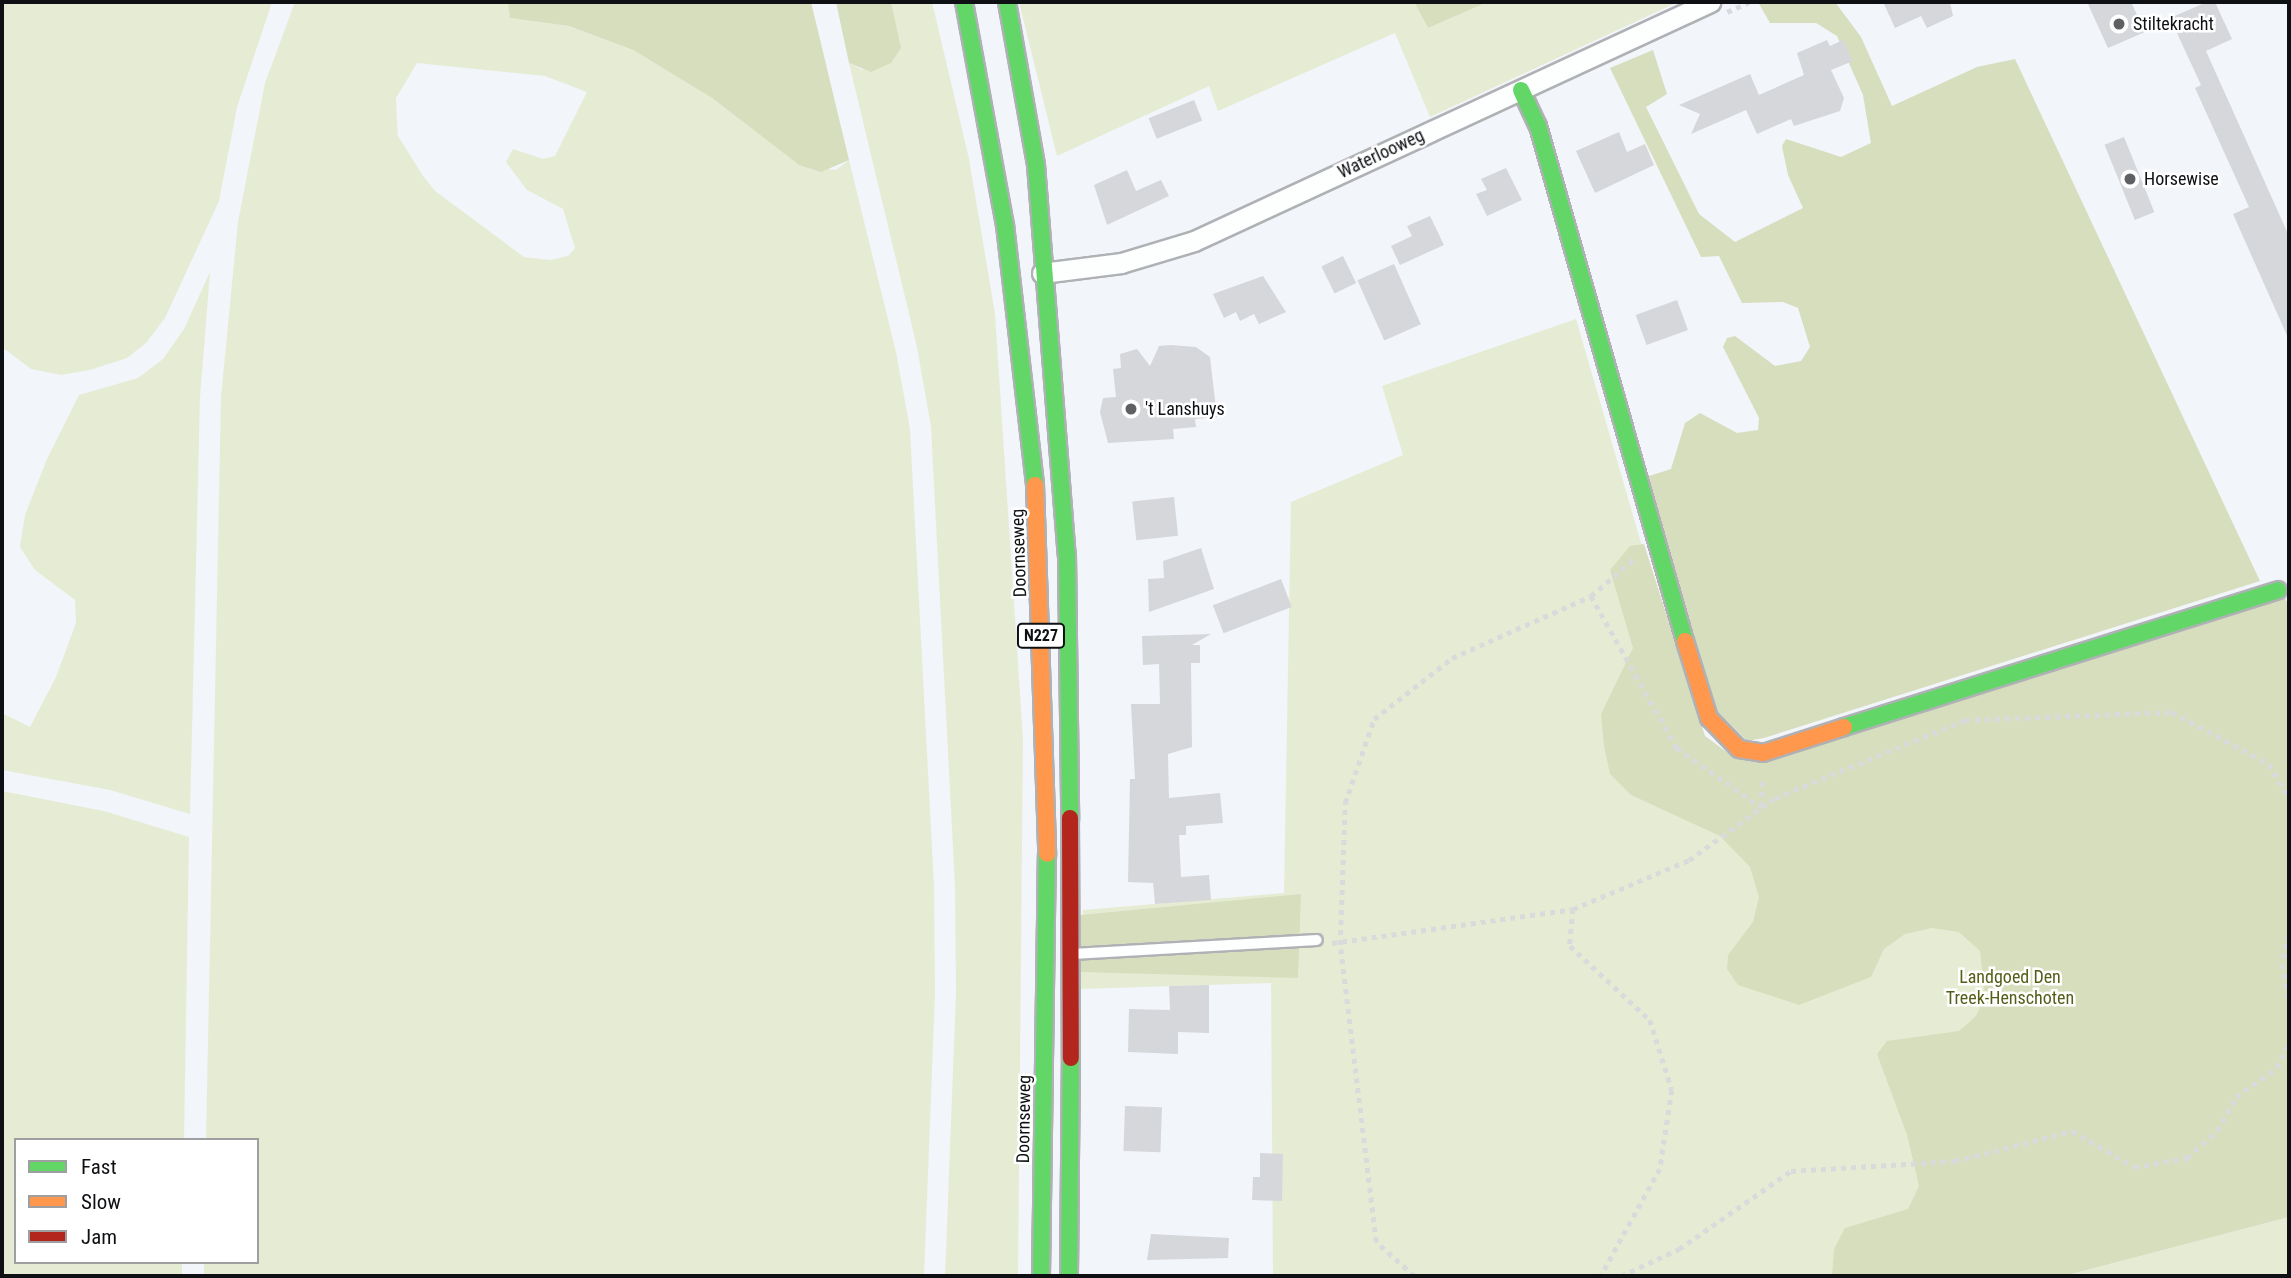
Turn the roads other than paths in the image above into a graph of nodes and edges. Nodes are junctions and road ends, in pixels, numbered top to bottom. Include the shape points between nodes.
1 (964, 2) edge
2 (1007, 2) edge
3 (1710, 2) edge
4 (1521, 90) junction
5 (1042, 274) junction
6 (2278, 590) dead end
7 (1317, 940) dead end
8 (1072, 954) junction
9 (1041, 1276) edge
10 (1069, 1276) edge

1 - 9 street, Doornseweg / N227 via 1005,225 1034,466 1048,811
2 - 5 street via 1036,165
3 - 4 street, Waterlooweg
4 - 5 street, Waterlooweg via 1172,249 1089,269
4 - 6 street via 1538,126 1652,537 1709,718 1739,749 1763,753
5 - 8 street via 1067,555
7 - 8 lane
8 - 10 street

